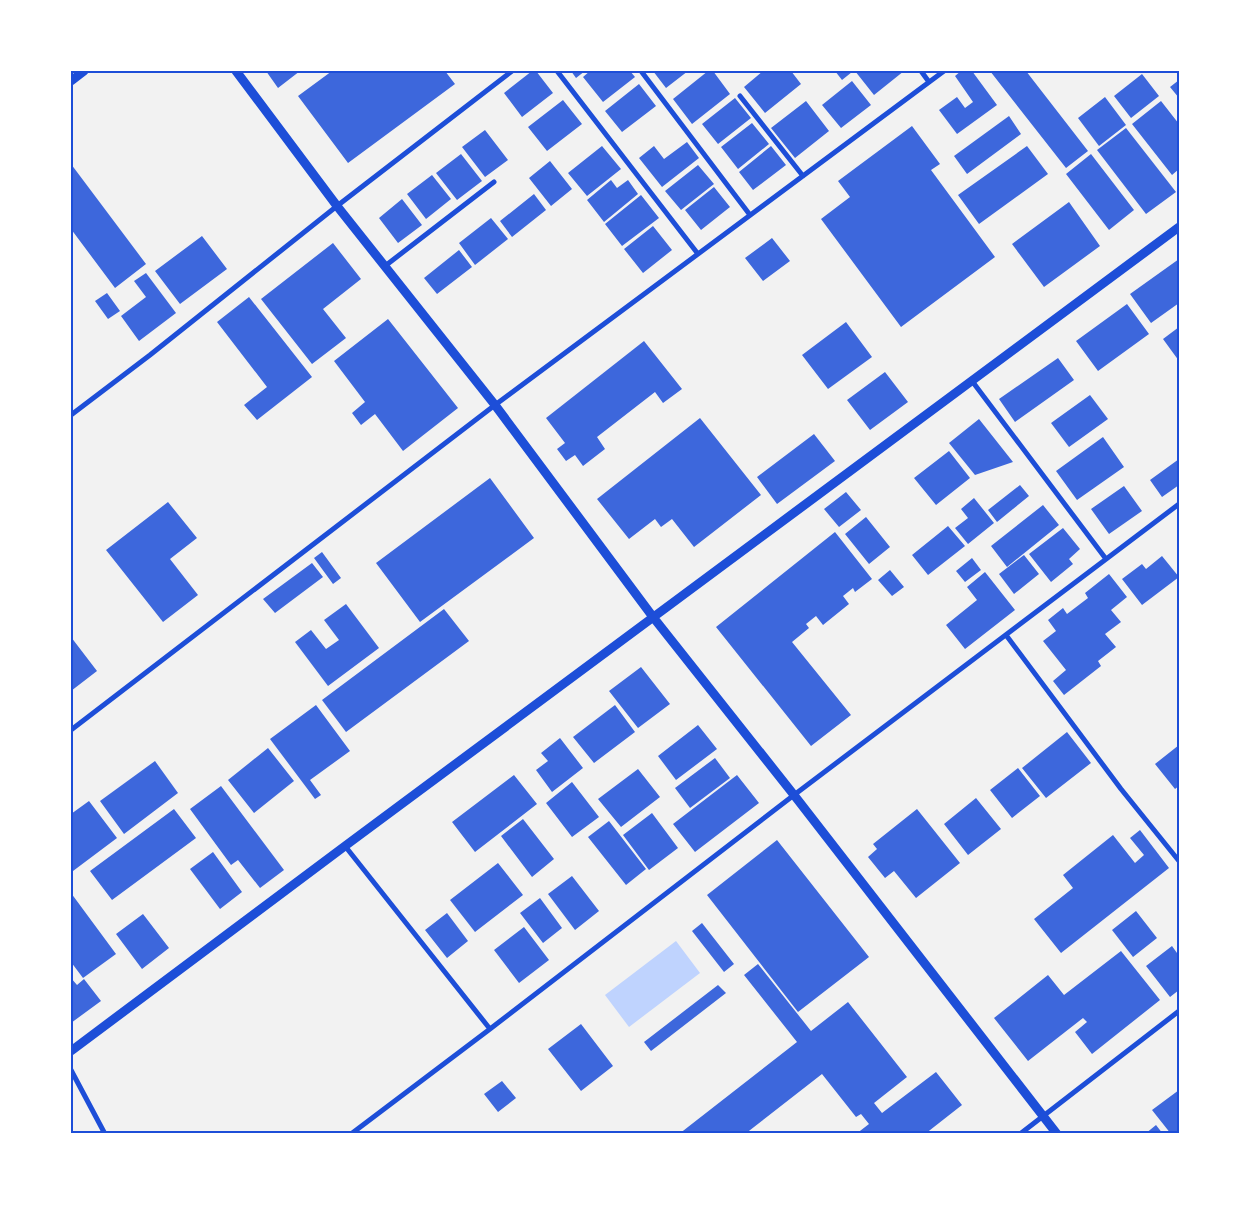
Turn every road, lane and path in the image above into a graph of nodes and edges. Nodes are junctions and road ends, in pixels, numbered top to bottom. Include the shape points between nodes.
1 (84, 71) edge
2 (236, 71) edge
3 (512, 71) edge
4 (557, 71) edge
5 (641, 71) edge
6 (921, 71) edge
7 (944, 71) edge
8 (71, 81) edge
9 (929, 82) junction
10 (740, 96) dead end
11 (803, 176) junction
12 (494, 182) dead end
13 (337, 206) junction
14 (750, 215) junction
15 (1179, 227) edge
16 (698, 254) junction
17 (385, 266) junction
18 (972, 381) junction
19 (496, 405) junction
20 (71, 415) edge
21 (1179, 504) edge
22 (1106, 559) junction
23 (653, 617) junction
24 (1006, 635) junction
25 (71, 730) edge
26 (794, 795) junction
27 (345, 846) junction
28 (1179, 861) edge
29 (1179, 1011) edge
30 (490, 1029) junction
31 (71, 1051) edge
32 (71, 1070) edge
33 (1043, 1116) junction
34 (104, 1134) edge
35 (351, 1134) edge
36 (1020, 1134) edge
37 (1057, 1134) edge

1 - 8 street
2 - 13 street
3 - 13 street
4 - 16 street
5 - 14 street
6 - 9 street
7 - 9 street
9 - 11 street
10 - 11 street
11 - 14 street
12 - 17 street
13 - 17 street
13 - 20 street
14 - 16 street
15 - 18 street
16 - 19 street
17 - 19 street
18 - 22 street
18 - 23 street
19 - 23 street
19 - 25 street
21 - 22 street
22 - 24 street
23 - 26 street
23 - 27 street
24 - 26 street
24 - 28 street
26 - 30 street
26 - 33 street
27 - 30 street
27 - 31 street
29 - 33 street
30 - 35 street
32 - 34 street
33 - 36 street
33 - 37 street

